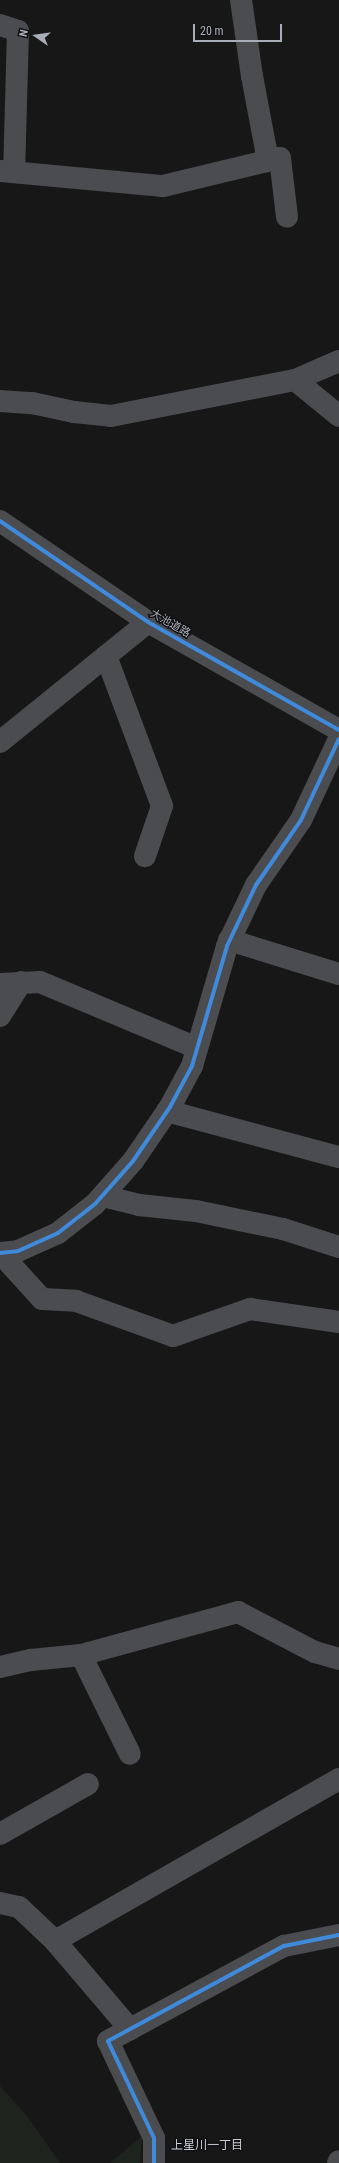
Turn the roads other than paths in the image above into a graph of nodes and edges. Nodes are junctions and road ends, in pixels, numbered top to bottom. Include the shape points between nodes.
1 (241, 0) edge
2 (0, 26) edge
3 (268, 161) junction
4 (7, 171) edge
5 (287, 217) dead end
6 (339, 361) edge
7 (295, 380) junction
8 (0, 401) edge
9 (339, 416) edge
10 (0, 521) edge
11 (148, 622) junction
12 (106, 656) junction
13 (339, 730) edge
14 (339, 739) edge
15 (0, 742) edge
16 (145, 856) dead end
17 (230, 940) junction
18 (339, 974) edge
19 (10, 983) edge
20 (0, 1016) edge
21 (197, 1048) junction
22 (167, 1111) junction
23 (339, 1157) edge
24 (103, 1196) junction
25 (339, 1247) edge
26 (0, 1253) edge
27 (339, 1322) edge
28 (81, 1655) junction
29 (339, 1659) edge
30 (0, 1667) edge
31 (130, 1754) dead end
32 (339, 1779) edge
33 (88, 1784) dead end
34 (0, 1834) edge
35 (0, 1903) edge
36 (339, 1935) edge
37 (55, 1941) junction
38 (130, 2029) junction
39 (154, 2163) edge

1 - 3 street
2 - 4 street via 18,31
3 - 4 street via 163,186
3 - 5 street via 280,158
6 - 7 street
7 - 8 street via 110,416 74,412 32,402
7 - 9 street
10 - 11 street, 大池道路
11 - 12 street
11 - 13 street, 大池道路
12 - 15 street
12 - 16 street via 162,806
14 - 17 street via 302,820 256,885
17 - 18 street
17 - 21 street
19 - 20 street
19 - 21 street via 40,982
21 - 22 street via 192,1066
22 - 23 street
22 - 24 street via 133,1161
24 - 25 street via 139,1205 196,1211 283,1229
24 - 26 street via 58,1233 18,1251
26 - 27 street via 42,1299 76,1301 173,1336 250,1309
28 - 29 street via 238,1612 315,1652
28 - 30 street via 32,1660
28 - 31 street
32 - 37 street
33 - 34 street
35 - 37 street via 19,1907
36 - 38 street via 284,1946
37 - 38 street
38 - 39 street via 108,2041 154,2138

